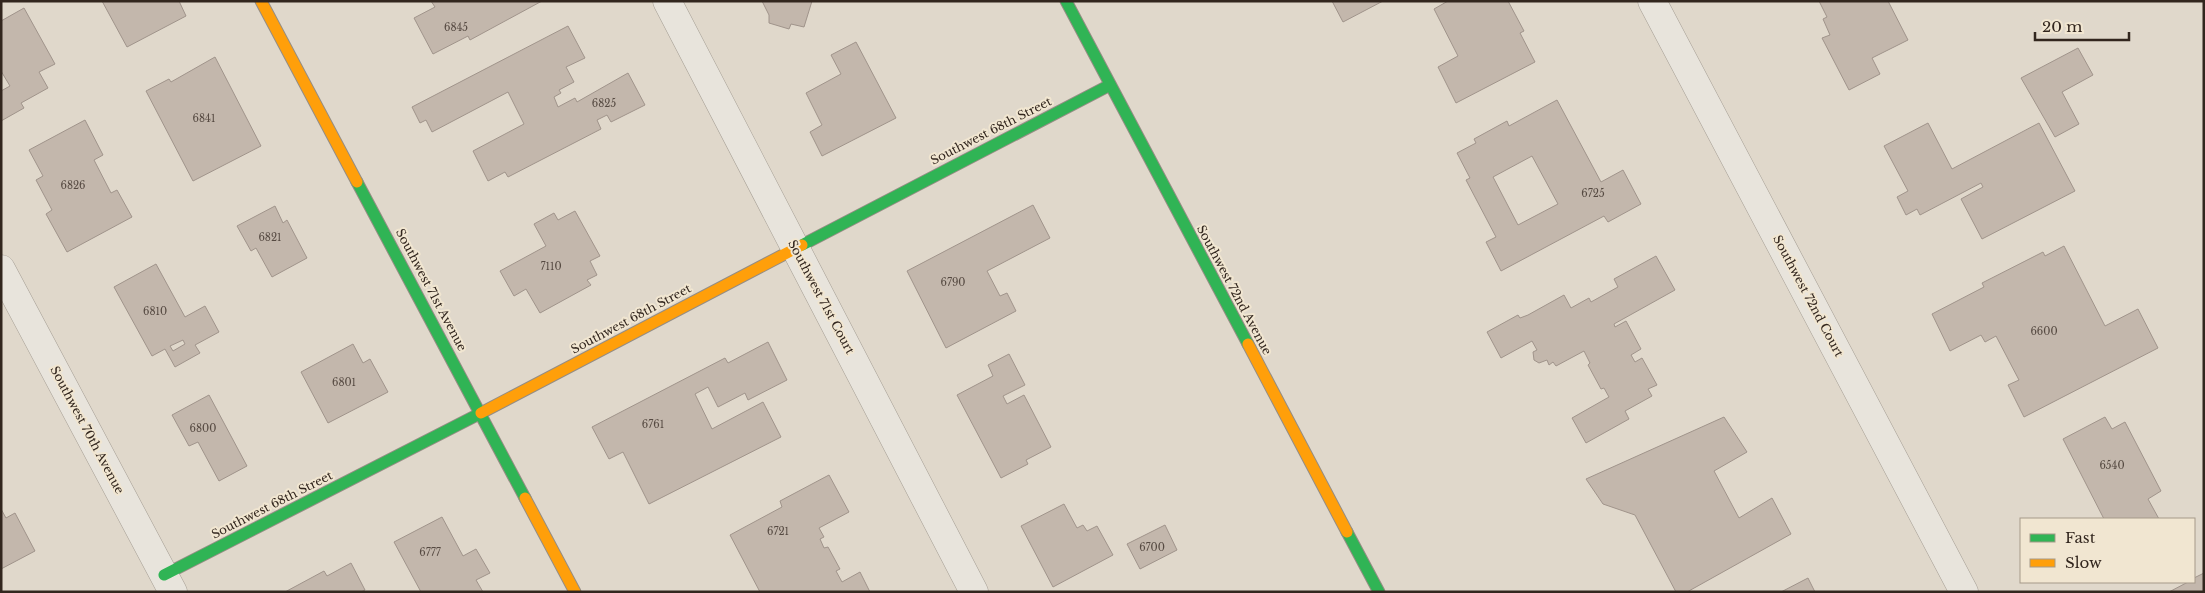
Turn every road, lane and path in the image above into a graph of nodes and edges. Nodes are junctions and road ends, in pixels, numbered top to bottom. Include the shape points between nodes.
1 (261, 1) edge
2 (667, 1) edge
3 (1066, 1) edge
4 (1652, 1) edge
5 (1110, 85) junction
6 (795, 248) junction
7 (1, 269) edge
8 (481, 414) junction
9 (169, 583) edge
10 (575, 592) edge
11 (974, 592) edge
12 (1378, 592) edge
13 (1964, 592) edge

1 - 8 street, Southwest 71st Avenue
2 - 6 street, Southwest 71st Court
3 - 5 street, Southwest 72nd Avenue
4 - 13 street, Southwest 72nd Court
5 - 6 street, Southwest 68th Street
5 - 12 street, Southwest 72nd Avenue
6 - 8 street, Southwest 68th Street
6 - 11 street, Southwest 71st Court
7 - 9 street, Southwest 70th Avenue
8 - 9 street, Southwest 68th Street
8 - 10 street, Southwest 71st Avenue

